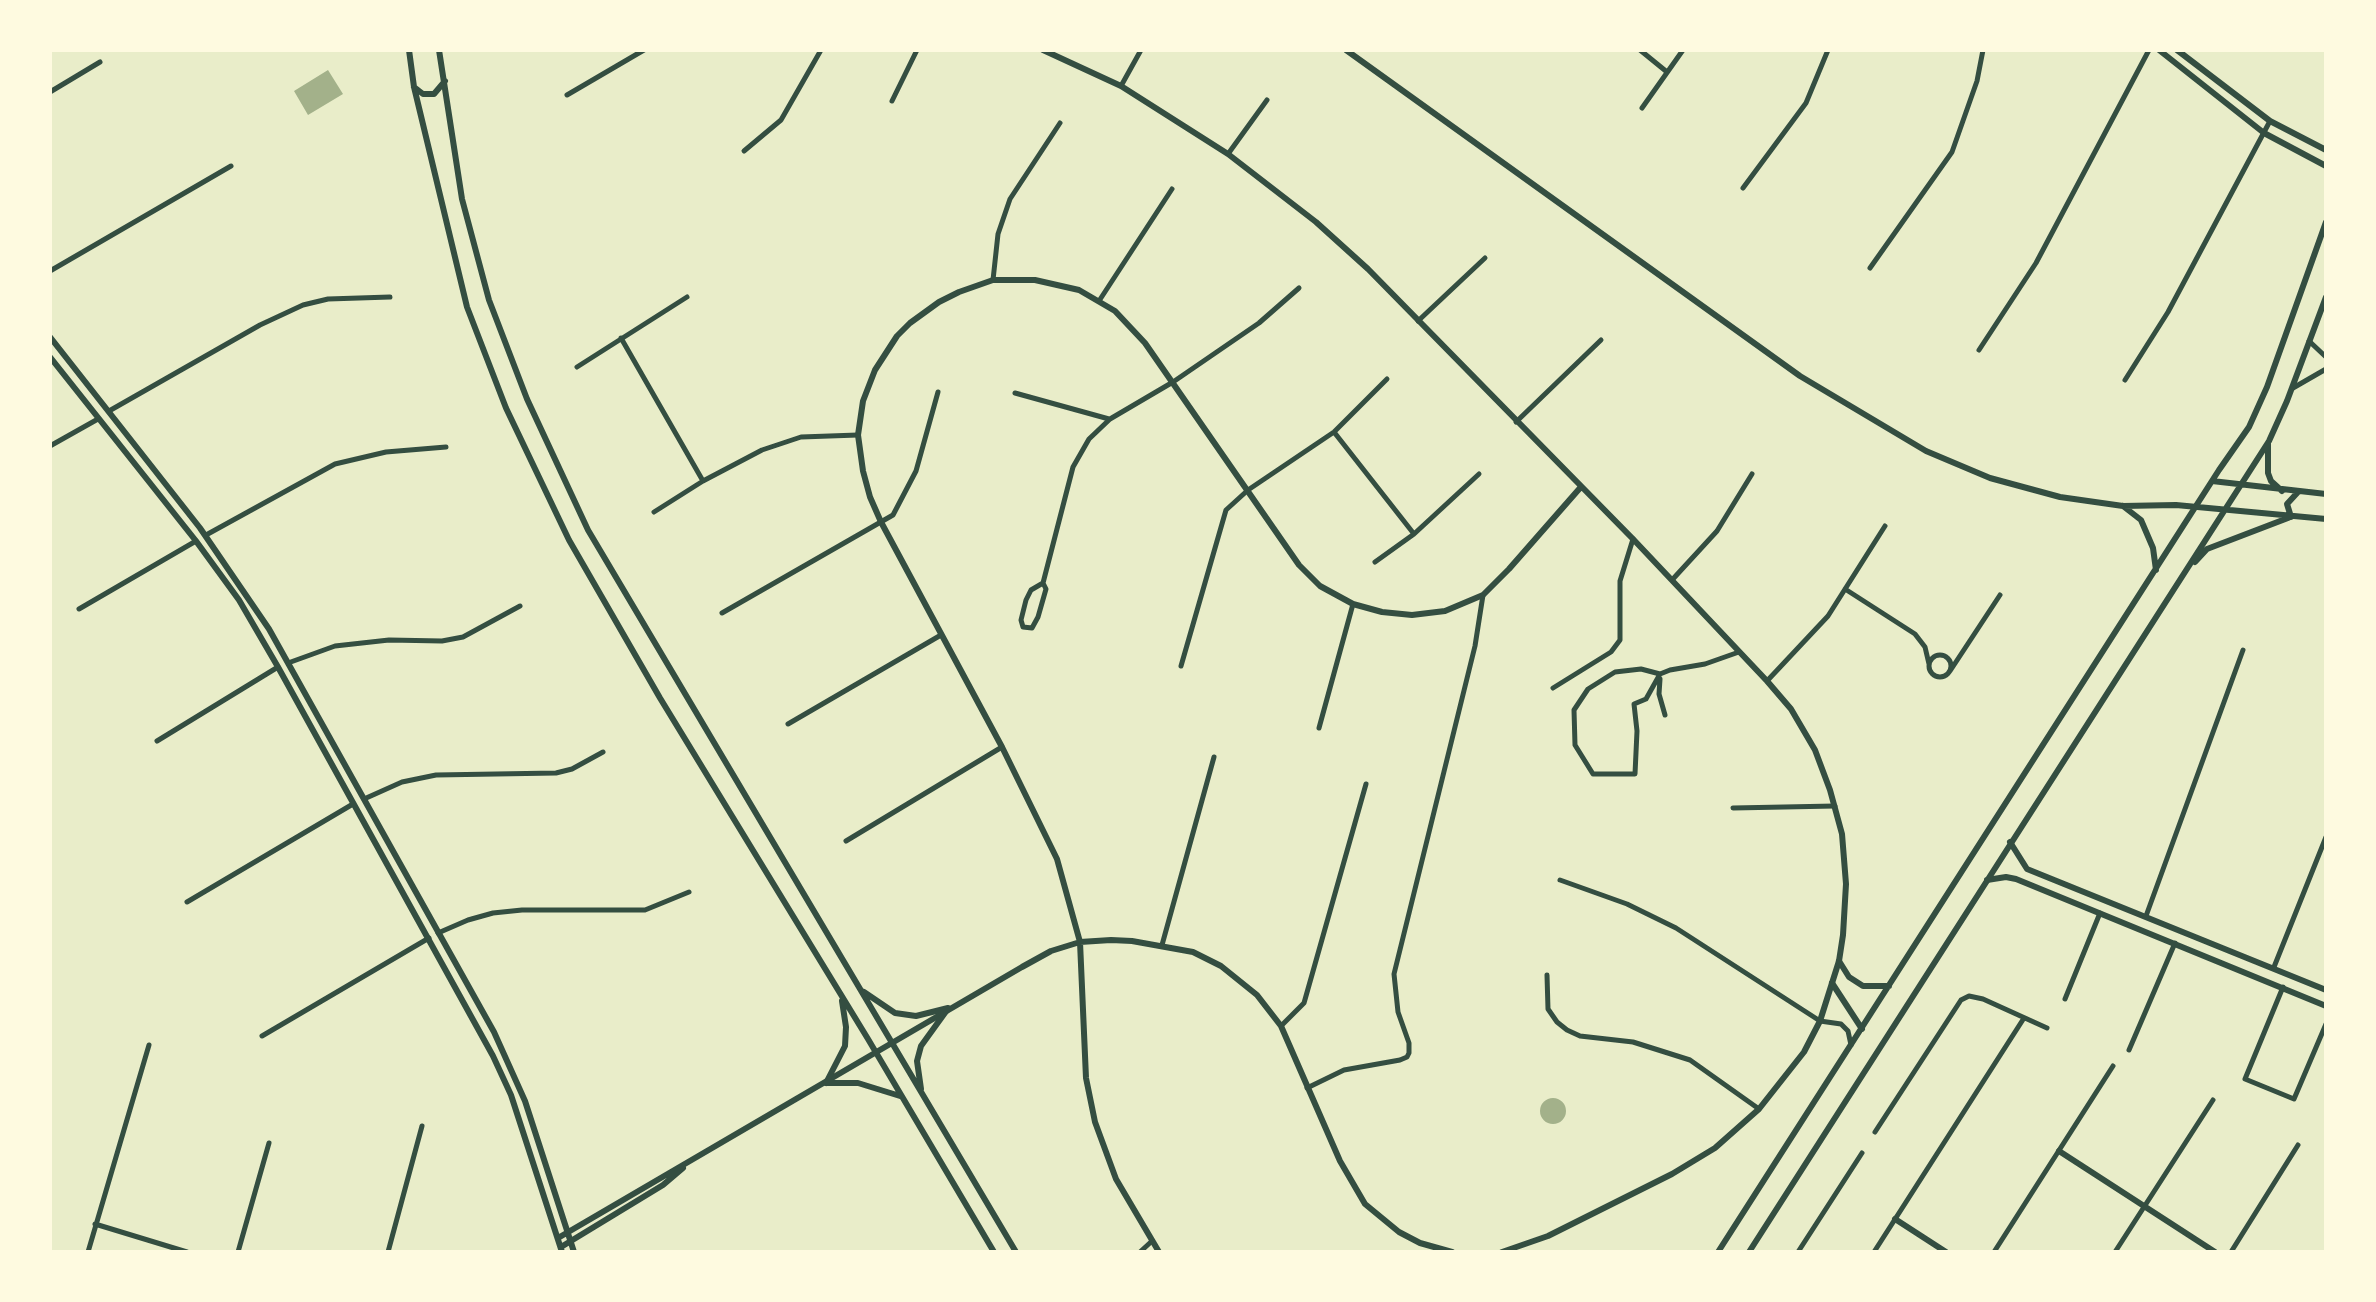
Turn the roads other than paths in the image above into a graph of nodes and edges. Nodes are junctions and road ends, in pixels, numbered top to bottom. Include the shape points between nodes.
1 (409, 50) edge
2 (439, 50) edge
3 (644, 50) edge
4 (821, 50) edge
5 (917, 50) edge
6 (1043, 50) edge
7 (1141, 50) edge
8 (1346, 50) edge
9 (1640, 50) edge
10 (1683, 50) edge
11 (1828, 50) edge
12 (1983, 50) edge
13 (2149, 50) edge
14 (2159, 50) edge
15 (2177, 50) edge
16 (100, 62) dead end
17 (1667, 72) junction
18 (445, 80) junction
19 (1121, 86) junction
20 (414, 87) junction
21 (50, 92) edge
22 (567, 95) dead end
23 (1267, 100) dead end
24 (892, 101) dead end
25 (1642, 108) dead end
26 (2270, 121) junction
27 (1060, 123) dead end
28 (2264, 133) junction
29 (2326, 150) edge
30 (744, 151) dead end
31 (1228, 154) junction
32 (231, 166) dead end
33 (2326, 166) edge
34 (1743, 188) dead end
35 (1172, 189) dead end
36 (2326, 222) edge
37 (1485, 258) dead end
38 (1870, 268) dead end
39 (50, 271) edge
40 (993, 280) junction
41 (1299, 288) dead end
42 (390, 297) dead end
43 (687, 297) dead end
44 (2326, 297) edge
45 (1099, 301) junction
46 (1418, 321) junction
47 (50, 337) edge
48 (621, 338) junction
49 (1601, 340) dead end
50 (2309, 341) junction
51 (1979, 350) dead end
52 (50, 357) edge
53 (2326, 357) edge
54 (577, 367) dead end
55 (2326, 369) edge
56 (1387, 379) dead end
57 (2125, 380) dead end
58 (1173, 382) junction
59 (2292, 389) junction
60 (938, 392) dead end
61 (1015, 393) dead end
62 (109, 411) junction
63 (98, 419) junction
64 (1110, 419) junction
65 (1516, 422) junction
66 (1334, 432) junction
67 (858, 435) junction
68 (2269, 441) junction
69 (50, 446) edge
70 (446, 447) dead end
71 (1479, 474) dead end
72 (1752, 474) dead end
73 (703, 481) junction
74 (2212, 481) junction
75 (2240, 486) junction
76 (1580, 488) junction
77 (1248, 490) junction
78 (2282, 491) junction
79 (2298, 492) junction
80 (2326, 494) edge
81 (2123, 506) junction
82 (2196, 507) junction
83 (2224, 511) junction
84 (654, 512) dead end
85 (2291, 517) junction
86 (2326, 519) edge
87 (881, 522) junction
88 (1885, 526) dead end
89 (1414, 534) junction
90 (206, 535) junction
91 (1633, 539) junction
92 (196, 541) junction
93 (1375, 562) dead end
94 (2156, 570) junction
95 (2181, 577) junction
96 (1672, 580) junction
97 (1043, 583) junction
98 (1845, 589) junction
99 (1483, 595) junction
100 (2000, 595) dead end
101 (1353, 604) junction
102 (520, 606) dead end
103 (79, 609) dead end
104 (722, 613) dead end
105 (941, 635) junction
106 (2243, 650) dead end
107 (1739, 652) junction
108 (288, 663) junction
109 (1929, 664) junction
110 (1181, 666) dead end
111 (278, 667) junction
112 (1950, 671) junction
113 (1660, 674) junction
114 (1767, 681) junction
115 (1553, 688) dead end
116 (1665, 715) dead end
117 (788, 724) dead end
118 (1319, 728) dead end
119 (157, 741) dead end
120 (1002, 747) junction
121 (603, 752) dead end
122 (1214, 757) dead end
123 (1366, 784) dead end
124 (364, 799) junction
125 (353, 804) junction
126 (1835, 806) junction
127 (1733, 808) dead end
128 (2326, 837) edge
129 (846, 841) dead end
130 (2010, 842) junction
131 (1560, 880) dead end
132 (1986, 880) junction
133 (689, 892) dead end
134 (2106, 900) junction
135 (187, 902) dead end
136 (2101, 912) junction
137 (2146, 916) junction
138 (2141, 929) junction
139 (2180, 930) junction
140 (438, 933) junction
141 (429, 938) junction
142 (1080, 942) junction
143 (2175, 942) junction
144 (1162, 945) junction
145 (1839, 961) junction
146 (2274, 967) junction
147 (2289, 974) junction
148 (1547, 975) dead end
149 (2269, 980) junction
150 (1832, 983) junction
151 (1889, 986) junction
152 (2284, 986) junction
153 (858, 987) junction
154 (2326, 990) edge
155 (842, 997) junction
156 (2065, 999) dead end
157 (2326, 1006) edge
158 (948, 1008) junction
159 (2024, 1018) junction
160 (1820, 1021) junction
161 (489, 1024) junction
162 (2326, 1024) edge
163 (1281, 1026) junction
164 (2047, 1028) dead end
165 (1862, 1029) junction
166 (479, 1030) junction
167 (262, 1036) dead end
168 (893, 1043) junction
169 (149, 1045) dead end
170 (1851, 1046) junction
171 (2129, 1050) dead end
172 (876, 1053) junction
173 (2113, 1066) dead end
174 (826, 1083) junction
175 (1307, 1088) junction
176 (902, 1096) junction
177 (923, 1096) junction
178 (2213, 1100) dead end
179 (1759, 1109) junction
180 (422, 1126) dead end
181 (1875, 1132) dead end
182 (269, 1143) dead end
183 (2298, 1145) dead end
184 (2059, 1151) junction
185 (1862, 1153) dead end
186 (688, 1164) junction
187 (2144, 1206) junction
188 (1895, 1219) junction
189 (95, 1224) junction
190 (569, 1231) junction
191 (558, 1238) junction
192 (571, 1241) junction
193 (1152, 1241) junction
194 (561, 1250) edge
195 (88, 1252) edge
196 (187, 1252) edge
197 (238, 1252) edge
198 (388, 1252) edge
199 (574, 1252) edge
200 (994, 1252) edge
201 (1016, 1252) edge
202 (1140, 1252) edge
203 (1159, 1252) edge
204 (1452, 1252) edge
205 (1502, 1252) edge
206 (1718, 1252) edge
207 (1749, 1252) edge
208 (1798, 1252) edge
209 (1874, 1252) edge
210 (1946, 1252) edge
211 (1994, 1252) edge
212 (2115, 1252) edge
213 (2215, 1252) edge
214 (2231, 1252) edge

1 - 20 street
2 - 18 street
3 - 22 street
4 - 30 street via 781,120
5 - 24 street
6 - 19 street
7 - 19 street
8 - 81 street via 1800,376 1926,451 1990,478 2060,497
9 - 17 street
10 - 17 street
11 - 34 street via 1806,103
12 - 38 street via 1952,152
13 - 51 street via 2036,263
14 - 28 street
15 - 26 street
16 - 21 street
17 - 25 street
18 - 20 street via 434,94
18 - 153 street via 472,240 527,399 588,530
19 - 31 street
20 - 155 street via 467,307 506,408 569,540
23 - 31 street
26 - 28 street
26 - 29 street
27 - 40 street via 1010,199 998,234
28 - 33 street
28 - 57 street via 2168,312
31 - 46 street via 1316,222
32 - 39 street
35 - 45 street
36 - 74 street via 2267,387 2249,427
37 - 46 street
40 - 45 street via 1058,284
40 - 67 street via 939,302 897,336 875,370
41 - 58 street via 1259,323
42 - 62 street via 303,305
43 - 48 street
44 - 50 street
45 - 58 street via 1129,323
46 - 65 street
47 - 62 street
48 - 54 street
48 - 73 street
49 - 65 street
50 - 53 street
50 - 59 street
52 - 63 street
55 - 59 street
56 - 66 street
58 - 64 street
58 - 77 street
59 - 68 street
60 - 87 street via 907,492 893,515
61 - 64 street
62 - 63 street
62 - 90 street
63 - 69 street
63 - 92 street
64 - 97 street via 1089,439 1073,467
65 - 76 street
66 - 77 street
66 - 89 street
67 - 73 street via 801,437 762,450
67 - 87 street via 863,471
68 - 75 street
68 - 78 street via 2268,473
70 - 90 street via 386,452 335,464
71 - 89 street
72 - 96 street via 1717,531
73 - 84 street
74 - 75 street
74 - 82 street
75 - 78 street
75 - 83 street
76 - 91 street
76 - 99 street
77 - 101 street via 1299,565 1320,586
77 - 110 street via 1223,517
78 - 79 street
79 - 80 street
79 - 85 street via 2287,504
81 - 82 street
81 - 94 street via 2141,520
82 - 83 street
82 - 94 street
83 - 85 street
83 - 95 street
85 - 86 street
85 - 95 street via 2207,549
87 - 104 street
87 - 105 street
88 - 98 street
89 - 93 street
90 - 92 street
90 - 108 street
91 - 96 street
91 - 115 street via 1620,581 1620,640 1611,652
92 - 103 street
92 - 111 street
94 - 151 street
95 - 130 street
96 - 107 street
97 - 97 street via 1038,617 1032,628 1023,627 1026,600
98 - 109 street via 1915,634
98 - 114 street via 1828,616
99 - 101 street via 1445,611 1412,615
99 - 175 street via 1394,974 1409,1053 1400,1060 1344,1070
100 - 112 street
101 - 118 street
102 - 108 street via 463,637 335,646
105 - 117 street
105 - 120 street
106 - 137 street
107 - 113 street
107 - 114 street
108 - 111 street
108 - 124 street
109 - 112 street via 1937,677
109 - 112 street via 1940,655 1947,657
111 - 119 street
111 - 125 street
113 - 113 street via 1641,669 1615,672 1588,689 1574,710 1575,745 1593,774 1635,774 1634,704 1646,699
113 - 116 street
114 - 126 street via 1815,750
120 - 129 street
120 - 142 street via 1057,859
121 - 124 street via 556,773 436,775 402,782
122 - 144 street
123 - 163 street via 1304,1003
124 - 125 street
124 - 140 street
125 - 135 street
125 - 141 street
126 - 127 street
126 - 145 street via 1846,884
128 - 146 street
130 - 132 street
130 - 134 street via 2027,869
131 - 160 street via 1676,928
132 - 136 street via 2016,879
132 - 207 street
133 - 140 street via 645,910 493,913
134 - 136 street
134 - 137 street
136 - 138 street
136 - 156 street
137 - 138 street
137 - 139 street
138 - 143 street
139 - 143 street
139 - 146 street
140 - 141 street
140 - 161 street
141 - 166 street
141 - 167 street
142 - 144 street
142 - 158 street via 1051,951
142 - 193 street via 1089,1097 1116,1179
143 - 149 street
143 - 171 street
144 - 163 street via 1221,966 1257,995
145 - 150 street
145 - 151 street via 1863,986
146 - 147 street
146 - 149 street
147 - 152 street
147 - 154 street
148 - 179 street via 1548,1009 1567,1030 1690,1060
149 - 152 street
150 - 160 street
150 - 165 street
151 - 165 street
152 - 157 street
152 - 162 street via 2245,1079 2294,1099
153 - 158 street via 895,1013 916,1016
153 - 168 street
155 - 172 street
155 - 174 street via 845,1046
158 - 168 street
158 - 177 street via 917,1061
159 - 164 street
159 - 181 street via 1976,997 1961,1000
159 - 188 street
160 - 170 street via 1841,1024
160 - 179 street via 1804,1052
161 - 166 street
161 - 190 street via 525,1101
163 - 175 street
165 - 170 street
166 - 191 street via 511,1095
168 - 172 street
168 - 177 street
169 - 189 street
170 - 206 street
172 - 174 street
172 - 176 street
173 - 184 street
174 - 176 street via 858,1083
174 - 186 street
175 - 204 street via 1365,1204 1399,1232
176 - 200 street
177 - 201 street
178 - 187 street
179 - 205 street via 1732,1135 1672,1174 1548,1236
180 - 198 street
182 - 197 street
183 - 214 street
184 - 187 street
184 - 211 street
185 - 208 street
186 - 190 street
186 - 192 street
187 - 212 street
187 - 213 street
188 - 209 street
188 - 210 street
189 - 195 street
189 - 196 street
190 - 191 street
190 - 192 street
191 - 194 street
192 - 194 street
192 - 199 street
193 - 202 street
193 - 203 street

